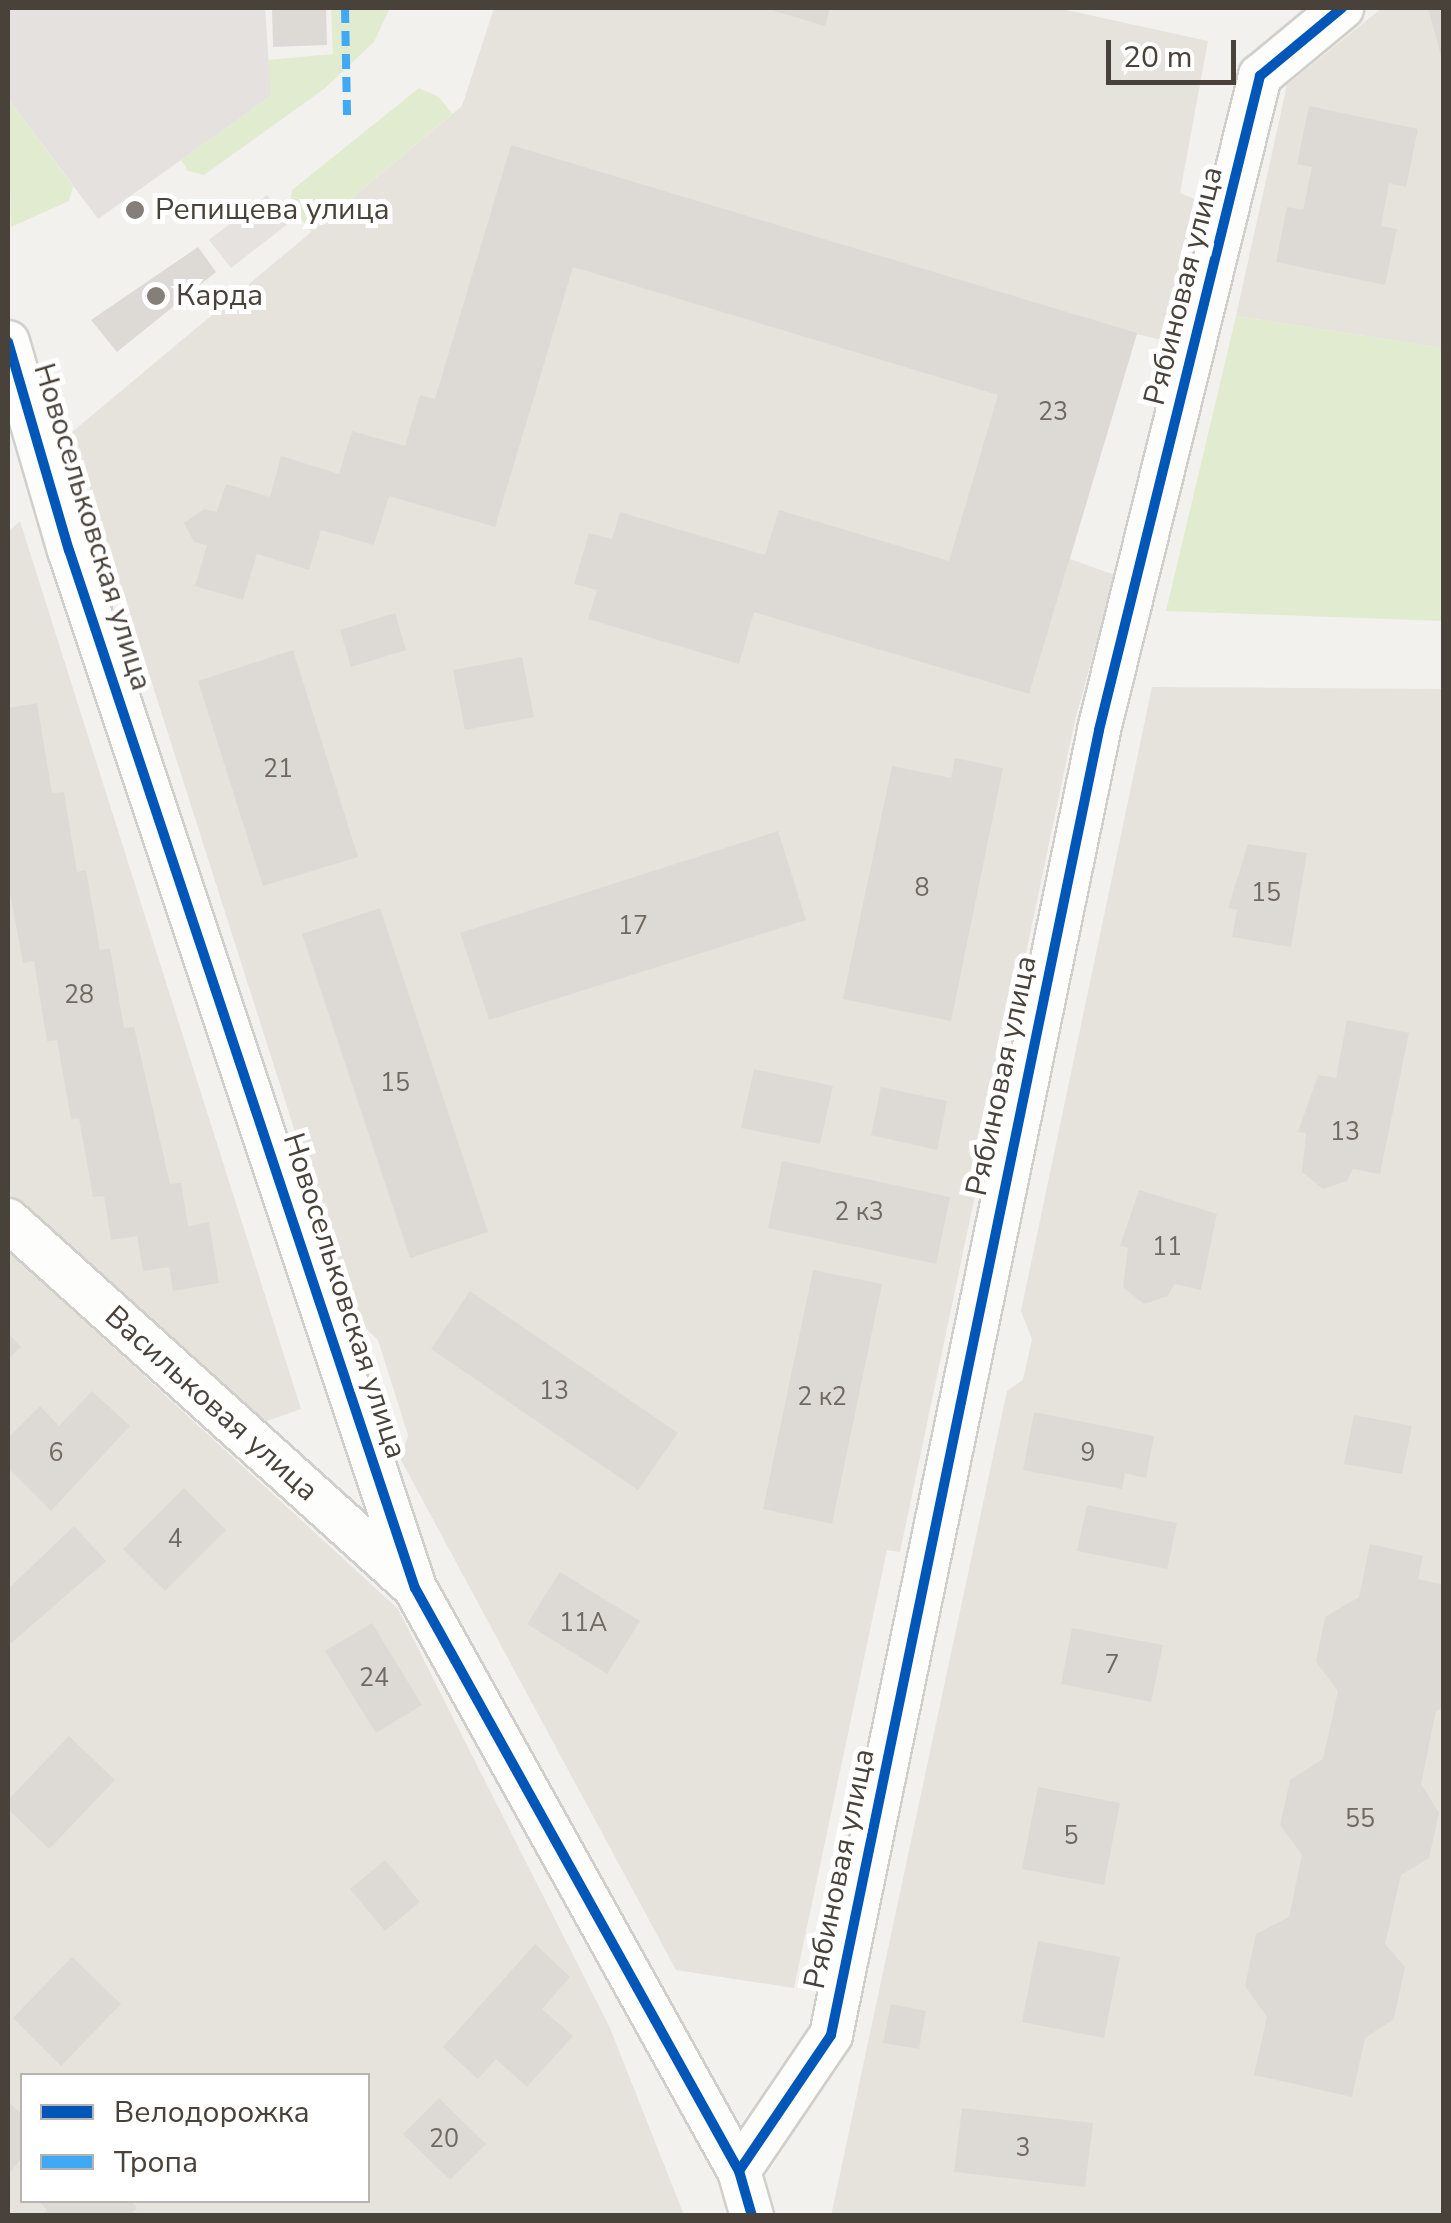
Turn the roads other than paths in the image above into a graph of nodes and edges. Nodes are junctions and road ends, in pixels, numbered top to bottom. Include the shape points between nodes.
1 (1342, 8) edge
2 (8, 342) edge
3 (8, 1220) edge
4 (415, 1588) junction
5 (739, 2171) junction
6 (752, 2216) edge

1 - 5 street, Рябиновая улица via 1260,76 1098,730 831,2035
2 - 4 street, Новосельковская улица via 69,550
3 - 4 street, Васильковая улица
4 - 5 street, Новосельковская улица
5 - 6 street, Новосельковская улица

